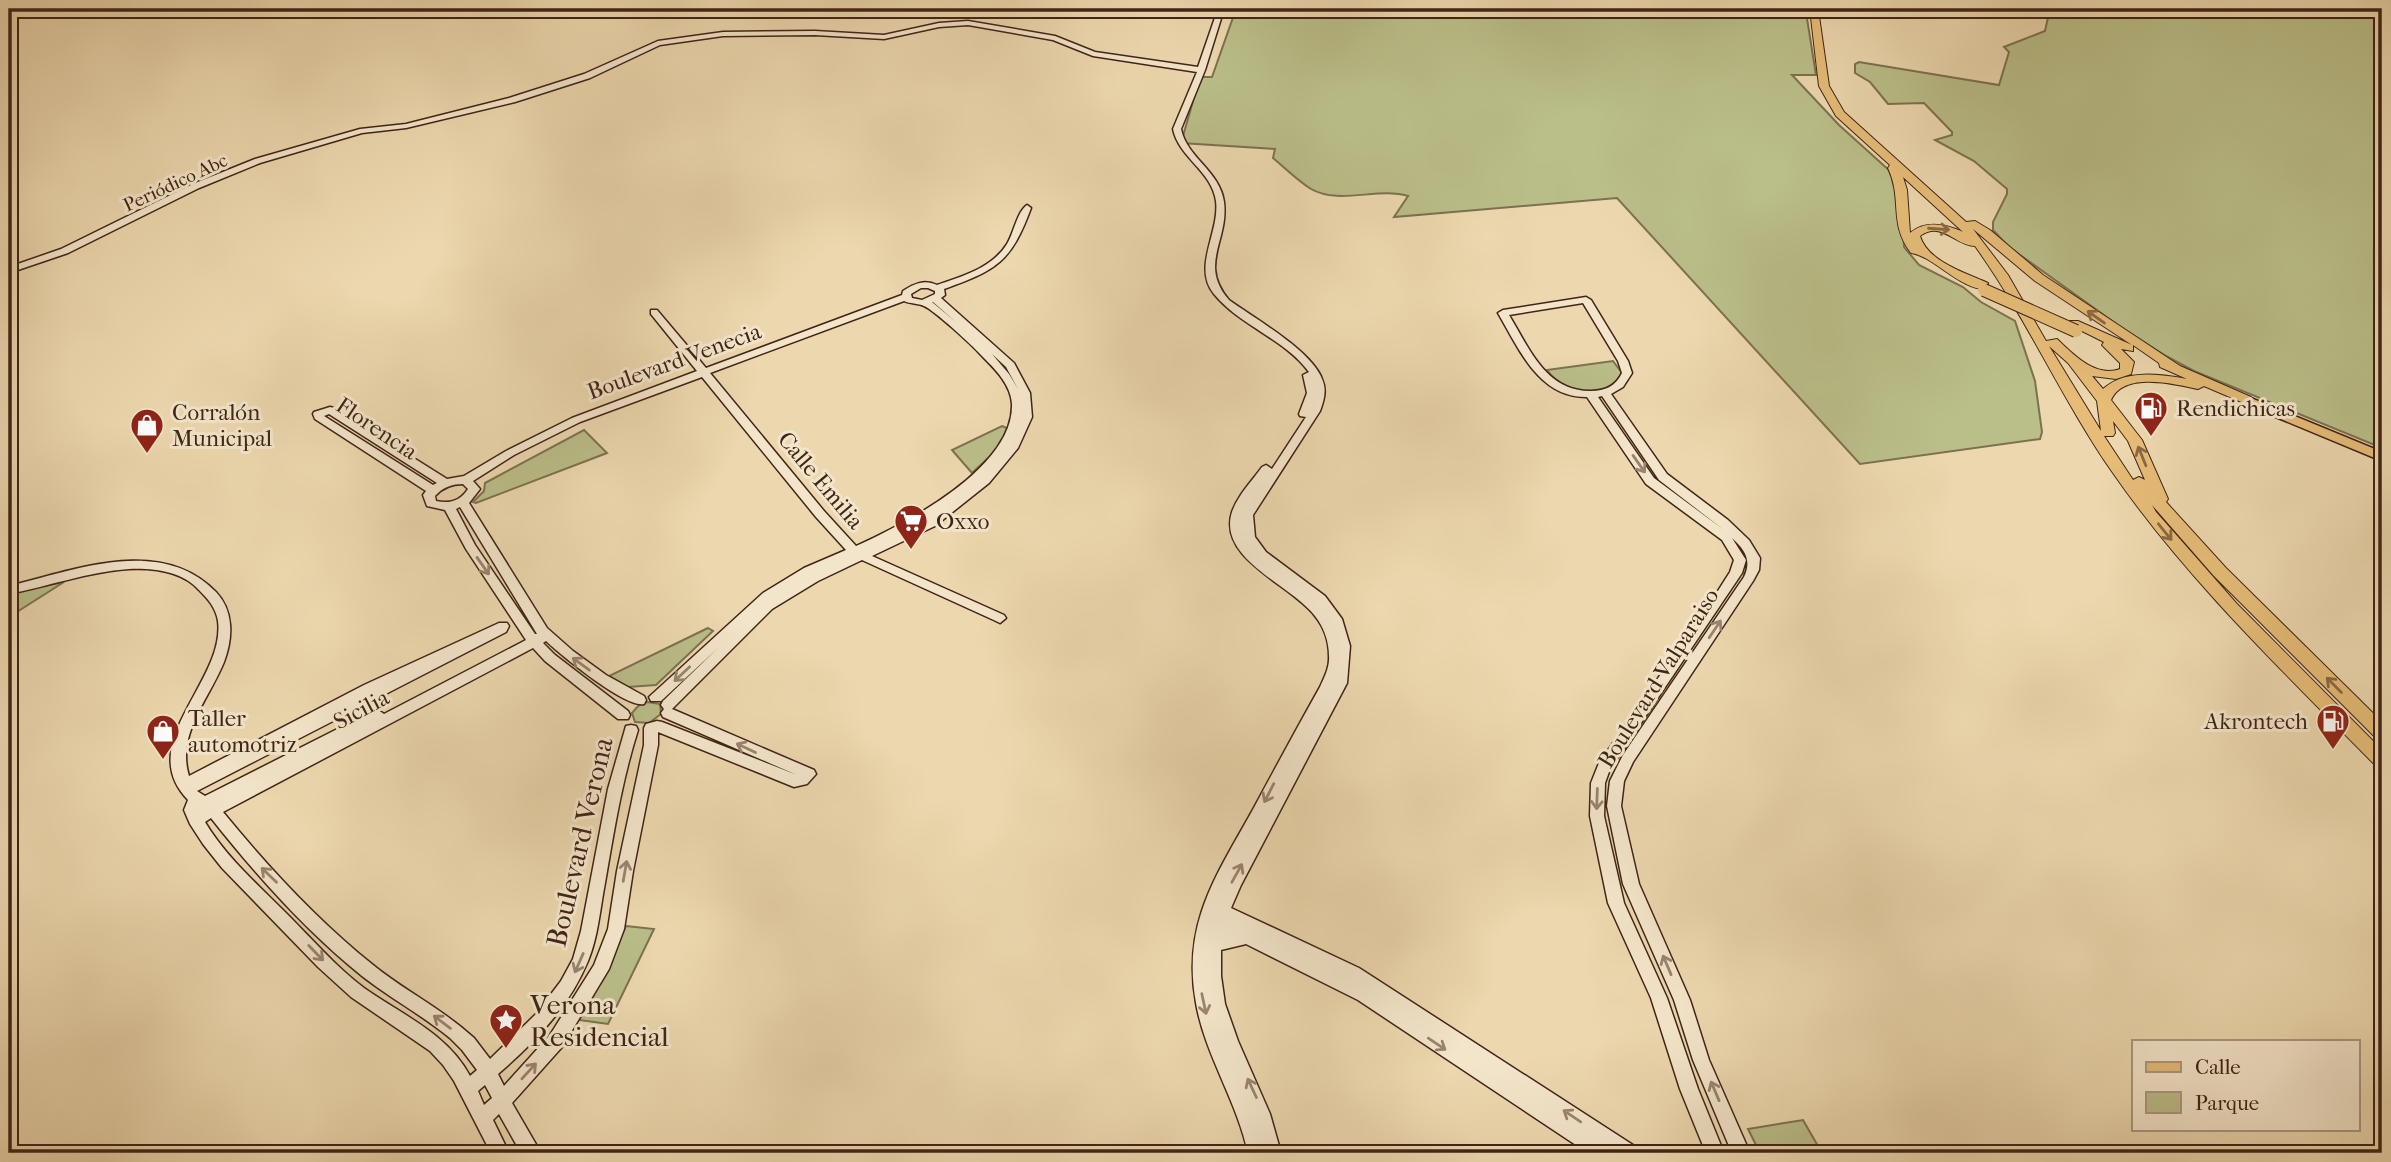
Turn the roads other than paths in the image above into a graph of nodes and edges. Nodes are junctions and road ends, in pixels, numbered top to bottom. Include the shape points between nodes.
1 (1221, 9) edge
2 (1814, 9) edge
3 (1824, 9) edge
4 (1826, 66) junction
5 (1200, 69) junction
6 (518, 97) joint
7 (359, 131) joint
8 (1889, 160) junction
9 (1027, 208) dead end
10 (1971, 223) junction
11 (9, 270) edge
12 (2003, 275) junction
13 (1984, 288) junction
14 (933, 296) junction
15 (908, 299) junction
16 (654, 312) dead end
17 (2075, 328) junction
18 (2052, 342) junction
19 (2103, 342) junction
20 (2073, 360) junction
21 (704, 374) junction
22 (2184, 375) junction
23 (1598, 394) junction
24 (2104, 399) junction
25 (2246, 400) junction
26 (2108, 433) junction
27 (2382, 457) edge
28 (445, 483) junction
29 (470, 483) junction
30 (433, 491) junction
31 (463, 502) junction
32 (449, 507) junction
33 (2170, 517) junction
34 (858, 553) junction
35 (9, 590) edge
36 (1000, 618) dead end
37 (538, 636) junction
38 (639, 700) junction
39 (664, 705) junction
40 (627, 722) junction
41 (654, 727) junction
42 (2382, 733) edge
43 (682, 736) junction
44 (649, 755) junction
45 (2382, 761) edge
46 (196, 802) junction
47 (1213, 914) junction
48 (1247, 937) junction
49 (1213, 945) junction
50 (487, 1073) junction
51 (467, 1090) junction
52 (503, 1100) junction
53 (481, 1119) junction
54 (500, 1153) edge
55 (532, 1153) edge
56 (1257, 1153) edge
57 (1272, 1153) edge
58 (1603, 1153) edge
59 (1630, 1153) edge
60 (1715, 1153) edge
61 (1741, 1153) edge

1 - 5 street
2 - 4 highway
3 - 4 highway
4 - 8 highway via 1824,86 1831,101
4 - 10 highway via 1855,121
5 - 6 street via 1083,51 1055,38 968,23 884,37 723,34 658,43 587,76
5 - 47 street via 1171,134 1212,191 1214,216 1202,275 1211,293 1299,362 1310,378 1312,393 1300,420 1237,513 1237,535 1249,556 1320,610 1336,659 1309,730 1219,882
6 - 7 street via 406,125
7 - 11 street, Periódico Abc via 223,174 74,248
8 - 12 highway via 1965,227
8 - 13 highway via 1901,181 1907,242 1931,264
9 - 14 street via 1004,258
10 - 18 highway via 2005,263
22 -> 10 highway via 2039,278
13 -> 12 highway via 1923,251 1914,240 1917,231 1933,228 1959,233
12 -> 45 highway via 2055,368 2151,515 2231,608
13 - 17 highway, bridge
14 - 15 street
14 - 15 street, Boulevard Venecia via 930,285 914,286
14 - 34 street via 1009,378 1017,404 1015,420 1002,448 957,492 926,516
15 - 21 street, Boulevard Venecia
16 - 21 street, Calle Emilia
17 - 19 highway
17 - 22 highway
18 - 20 highway
18 - 26 highway
19 - 20 highway via 2124,357 2126,371 2099,374
19 - 22 highway
20 - 24 highway
21 - 29 street, Boulevard Venecia via 556,435
21 - 34 street, Calle Emilia
22 - 24 highway via 2126,382 2110,388
22 - 25 highway
22 - 25 highway
23 - 23 street via 1564,391 1547,382 1503,313 1586,300 1627,369 1622,383
23 -> 60 street, Boulevard Valparaiso via 1650,481 1726,537 1740,560 1721,597 1604,767 1596,797 1616,903 1659,998
61 -> 23 street, Boulevard Valparaiso via 1701,1060 1682,1000 1639,906 1614,806 1617,781 1628,759 1748,578 1754,558 1724,523 1663,477
24 - 26 highway
33 -> 24 highway via 2135,440
25 - 27 main road
26 - 33 highway via 2143,487
28 - 29 street
28 - 30 street
28 - 30 street, Florencia via 331,410 318,414
29 - 31 street via 473,494
30 - 32 street via 430,503
31 - 32 street
31 - 37 street
32 -> 37 street via 470,546
42 -> 33 highway
34 - 36 street, Calle Emilia
34 - 39 street via 768,606
35 - 46 street via 145,564 184,573 209,592 222,611 224,633 218,659 178,745 178,765
38 -> 37 street
37 - 40 street via 550,659
37 - 46 street, Sicilia
38 - 39 street
38 - 40 street via 632,704
39 - 41 street
43 -> 39 street via 794,781 809,774
40 - 41 street
40 -> 50 street, Boulevard Verona via 589,939 580,962 532,1032
41 - 43 street
41 - 44 street, Boulevard Verona
43 - 44 street via 663,740
52 -> 44 street, Boulevard Verona via 564,1031 610,950
46 - 46 street via 494,633 503,626 369,688
50 -> 46 street via 469,1045 358,963
46 -> 51 street via 227,863 357,992 436,1045
47 - 48 street
47 - 49 street
47 -> 56 street via 1198,959 1204,1005 1218,1051 1247,1113
59 -> 47 street via 1353,973
48 - 49 street
48 -> 58 street via 1364,995
57 -> 49 street via 1268,1128 1217,1003
50 - 51 street, Boulevard Verona
50 - 52 street
51 - 53 street
52 - 53 street, Boulevard Verona
52 - 55 street
53 - 54 street

